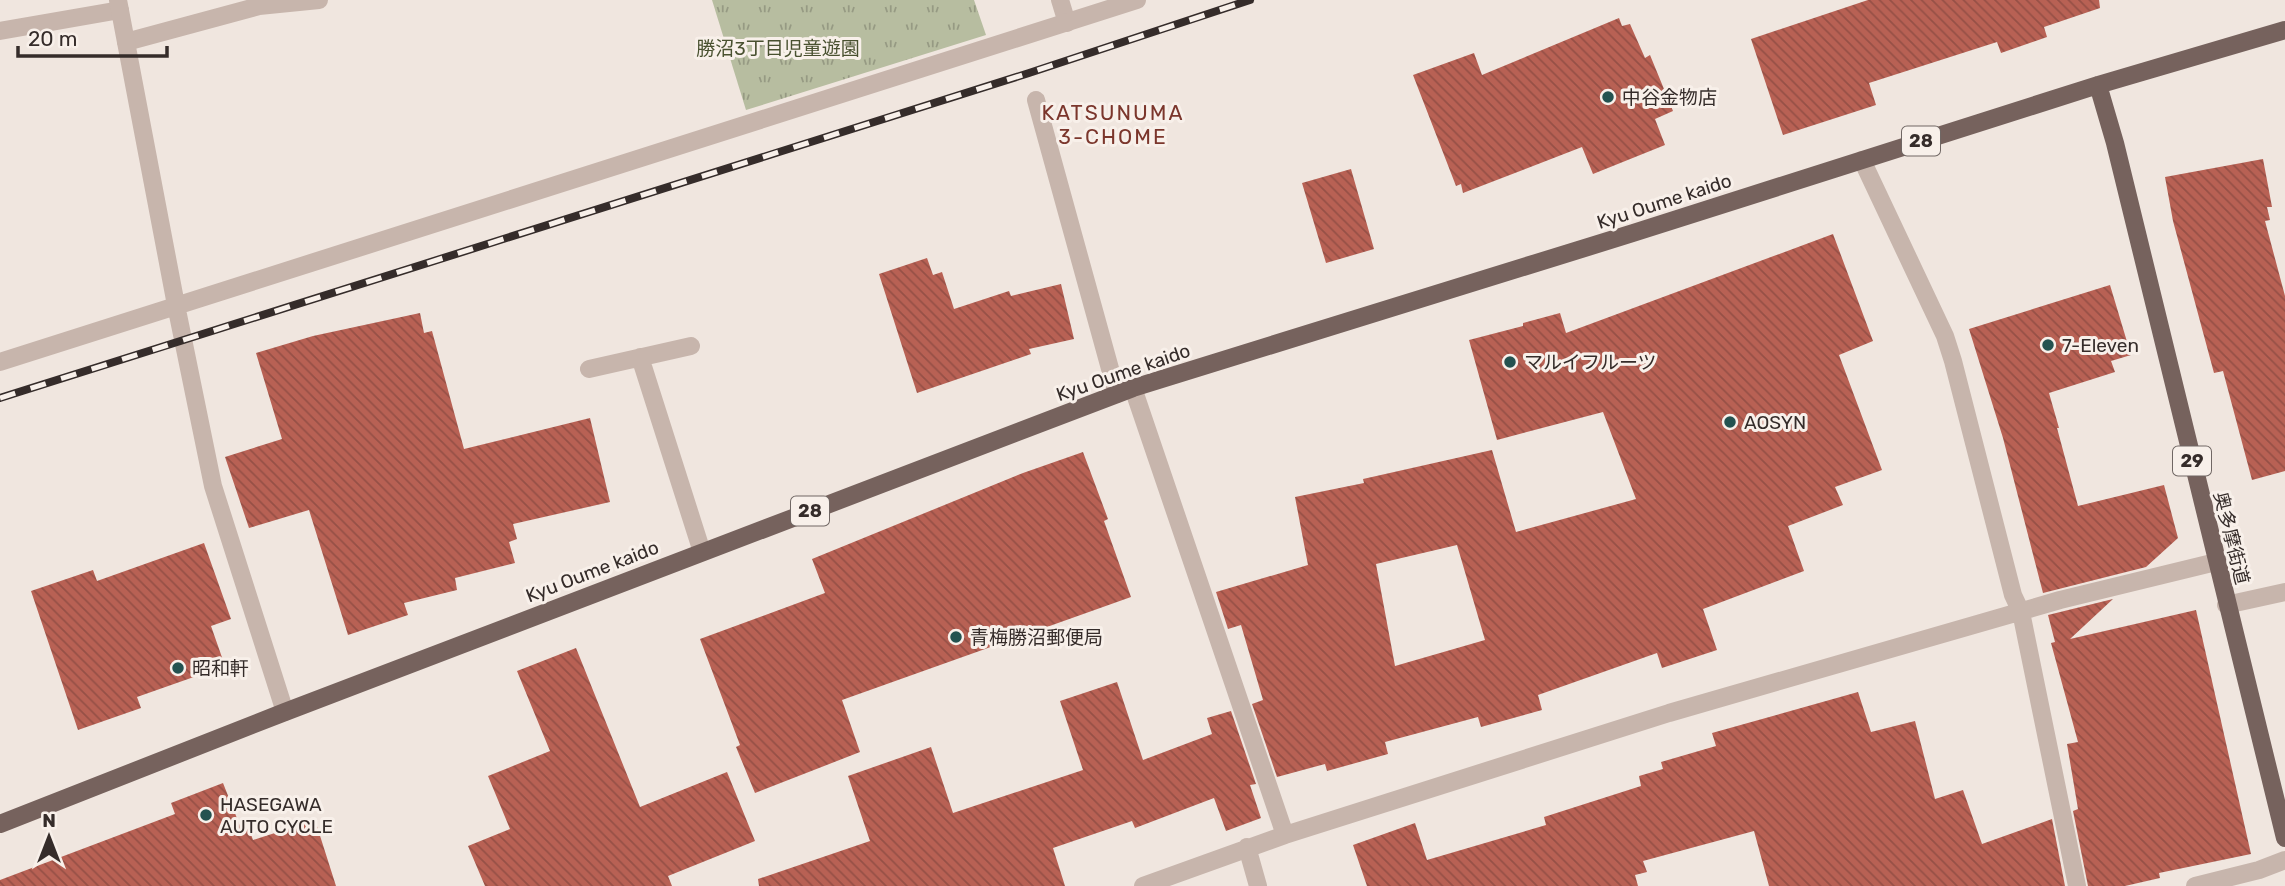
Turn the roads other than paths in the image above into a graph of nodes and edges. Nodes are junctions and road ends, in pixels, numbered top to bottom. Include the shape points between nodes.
1 (319, 0) edge
2 (1060, 0) edge
3 (1137, 0) edge
4 (119, 5) edge
5 (1067, 23) junction
6 (2285, 30) edge
7 (0, 31) edge
8 (126, 42) junction
9 (2098, 85) junction
10 (1036, 100) dead end
11 (1862, 160) junction
12 (176, 305) junction
13 (691, 346) dead end
14 (640, 357) junction
15 (0, 362) edge
16 (589, 369) dead end
17 (1125, 391) junction
18 (702, 552) junction
19 (2216, 562) junction
20 (2285, 592) edge
21 (2226, 605) junction
22 (2021, 612) junction
23 (285, 712) junction
24 (0, 824) edge
25 (1284, 835) junction
26 (2285, 838) edge
27 (1247, 847) junction
28 (2285, 860) edge
29 (1143, 886) edge
30 (1258, 886) edge
31 (2077, 886) edge
32 (2195, 886) edge

1 - 8 street via 259,6
2 - 5 street
3 - 5 street
4 - 7 street
4 - 8 street
5 - 12 street
6 - 9 main road, Kyu Oume kaido / 28
8 - 12 street
9 - 11 main road, Kyu Oume kaido / 28
9 - 19 main road, 奥多摩街道 / 29
10 - 17 street
11 - 17 main road, Kyu Oume kaido / 28
11 - 22 street via 1945,336
12 - 15 street
12 - 23 street via 213,486
13 - 14 street
14 - 16 street
14 - 18 street
17 - 18 main road, Kyu Oume kaido / 28
17 - 25 street
18 - 23 main road, Kyu Oume kaido / 28
19 - 21 main road, 奥多摩街道 / 29
19 - 22 street
20 - 21 street
21 - 26 main road, 奥多摩街道 / 29
22 - 25 street via 1669,713
22 - 31 street
23 - 24 main road, Kyu Oume kaido / 28
25 - 27 street
27 - 29 street
27 - 30 street
28 - 32 street

